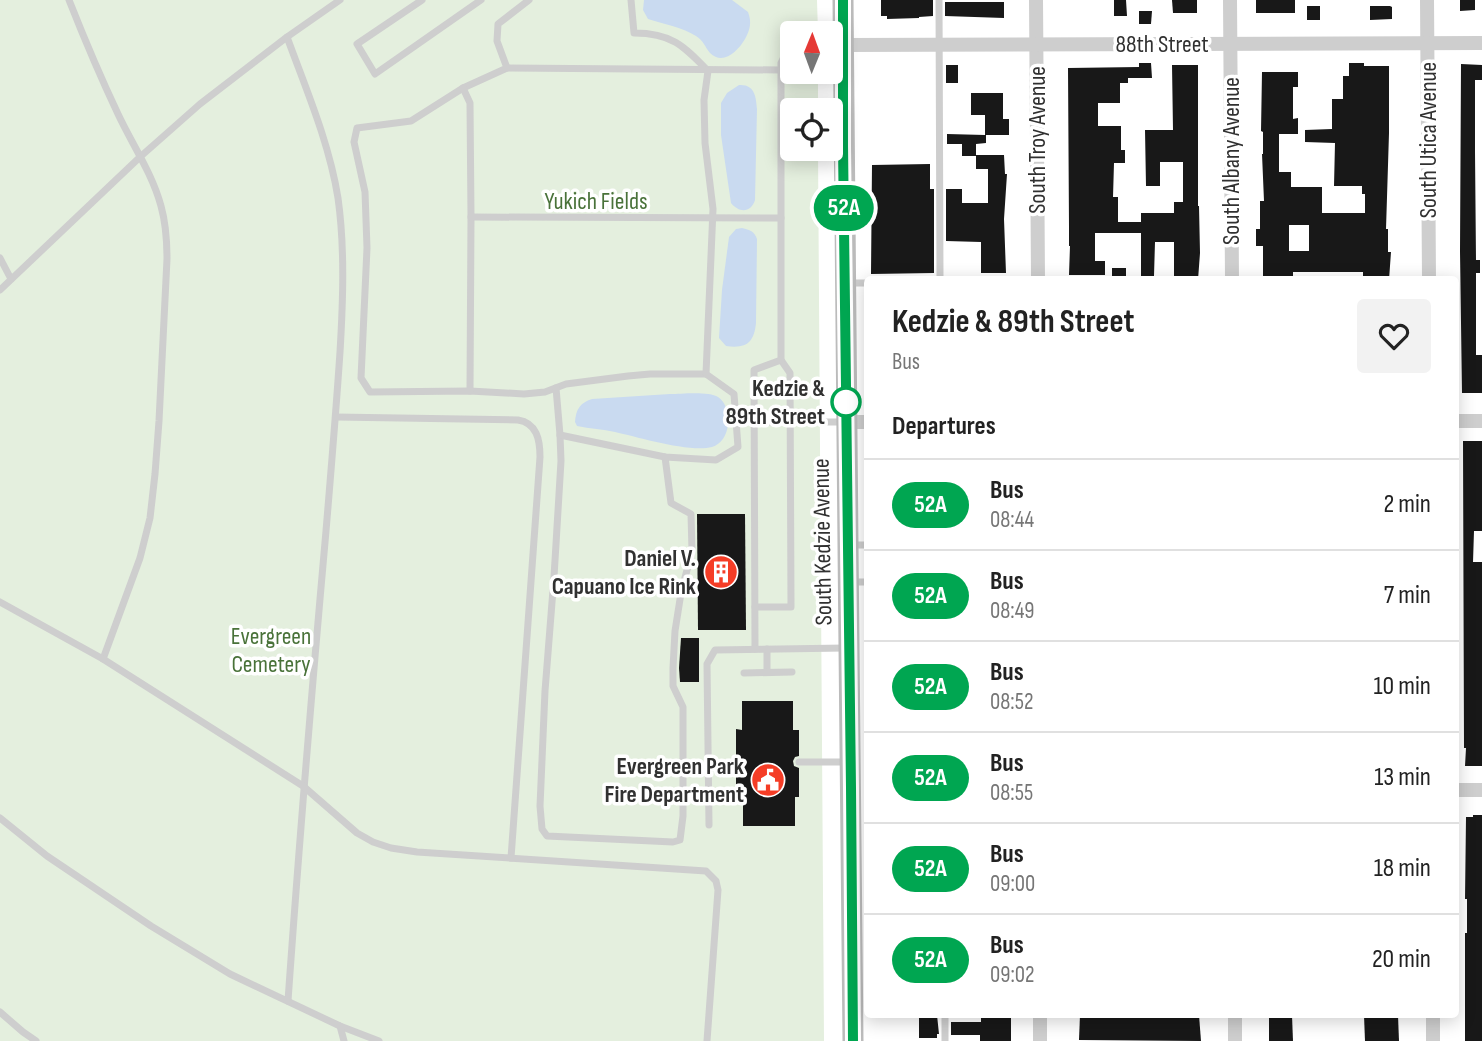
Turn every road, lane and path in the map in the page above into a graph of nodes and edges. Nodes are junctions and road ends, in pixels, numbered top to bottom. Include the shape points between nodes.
1 (69, 0) edge
2 (340, 0) edge
3 (422, 0) edge
4 (481, 0) edge
5 (529, 0) edge
6 (631, 0) edge
7 (843, 0) edge
8 (939, 0) edge
9 (1037, 0) edge
10 (1230, 0) edge
11 (1427, 0) edge
12 (843, 21) edge
13 (287, 37) junction
14 (1428, 43) junction
15 (1482, 43) edge
16 (1231, 44) junction
17 (844, 45) edge
18 (939, 45) junction
19 (1037, 45) junction
20 (507, 68) junction
21 (780, 70) edge
22 (708, 71) junction
23 (781, 84) edge
24 (843, 84) edge
25 (463, 88) junction
26 (140, 157) junction
27 (471, 217) junction
28 (712, 217) junction
29 (781, 218) junction
30 (0, 258) edge
31 (940, 276) edge
32 (1038, 276) edge
33 (1232, 276) edge
34 (1429, 276) edge
35 (11, 279) junction
36 (845, 283) junction
37 (864, 283) edge
38 (0, 290) edge
39 (781, 360) junction
40 (706, 374) junction
41 (556, 388) junction
42 (470, 391) junction
43 (336, 417) junction
44 (1459, 421) edge
45 (1482, 421) edge
46 (754, 422) junction
47 (790, 422) junction
48 (857, 422) edge
49 (560, 435) junction
50 (665, 457) junction
51 (858, 545) edge
52 (858, 582) edge
53 (0, 602) edge
54 (755, 607) junction
55 (850, 648) junction
56 (755, 649) junction
57 (767, 649) junction
58 (103, 659) junction
59 (767, 672) junction
60 (792, 672) dead end
61 (744, 673) dead end
62 (799, 762) dead end
63 (851, 762) junction
64 (708, 763) junction
65 (736, 763) dead end
66 (303, 786) junction
67 (1459, 790) edge
68 (1482, 790) edge
69 (0, 818) edge
70 (709, 825) dead end
71 (511, 858) junction
72 (288, 1001) junction
73 (0, 1012) edge
74 (945, 1018) edge
75 (1040, 1018) edge
76 (1235, 1018) edge
77 (1433, 1018) edge
78 (340, 1026) junction
79 (36, 1041) edge
80 (344, 1041) edge
81 (379, 1041) edge
82 (707, 1041) edge
83 (853, 1041) edge
84 (945, 1041) edge
85 (1041, 1041) edge
86 (1236, 1041) edge
87 (1433, 1041) edge

1 - 26 lane
2 - 13 lane
3 - 4 lane via 357,44 375,74
5 - 20 lane via 498,24 497,41
6 - 22 lane via 634,33 652,33 680,43
7 - 12 main road, South Kedzie Avenue
8 - 18 lane
9 - 19 street, South Troy Avenue
10 - 16 street, South Albany Avenue
11 - 14 street, South Utica Avenue
13 - 26 lane
13 - 43 lane via 317,117 338,197 342,308
14 - 15 street, 88th Street
14 - 16 street, 88th Street
14 - 34 street, South Utica Avenue
16 - 19 street, 88th Street
16 - 33 street, South Albany Avenue
17 - 18 street, 88th Street
18 - 19 street, 88th Street
18 - 31 lane
19 - 32 street, South Troy Avenue
20 - 22 lane
20 - 25 lane
21 - 22 lane
22 - 28 lane via 705,142
23 - 29 lane
24 - 36 main road, South Kedzie Avenue
25 - 27 lane via 470,103
25 - 42 lane via 411,121 357,128 354,142 365,192 367,248 360,378 370,391
26 - 35 lane
26 - 58 lane via 161,205 166,233 156,461 140,558
27 - 28 lane
27 - 42 lane
28 - 29 lane
28 - 40 lane
29 - 39 lane
30 - 35 lane
35 - 38 lane
36 - 37 lane
36 - 48 main road, South Kedzie Avenue
39 - 46 lane via 754,370
39 - 47 lane via 790,373
40 - 41 lane via 639,375
40 - 50 lane via 734,394 738,447 716,460
41 - 42 lane via 524,394
41 - 49 lane
43 - 66 lane
43 - 71 lane via 518,420 531,425 538,438
44 - 45 street
46 - 47 lane
46 - 54 lane
47 - 48 lane
47 - 54 lane via 790,607
48 - 51 main road, South Kedzie Avenue
49 - 50 lane
49 - 50 lane via 540,806 547,836 680,840 683,707 673,686 673,668 681,593 692,551 691,514 671,503
51 - 52 main road, South Kedzie Avenue
52 - 55 main road, South Kedzie Avenue
53 - 58 lane
54 - 56 lane
55 - 57 lane
55 - 63 main road, South Kedzie Avenue
56 - 57 lane
56 - 64 lane via 715,650 707,664
57 - 59 lane
58 - 66 lane
59 - 60 lane
59 - 61 lane
62 - 63 lane
63 - 83 main road, South Kedzie Avenue
64 - 65 lane
64 - 70 lane
66 - 71 lane via 373,842 417,852
66 - 72 lane
67 - 68 street
69 - 72 lane via 47,856 151,926 230,974
71 - 82 lane via 695,869 712,876 718,890
72 - 78 lane
73 - 79 lane
74 - 84 lane
75 - 85 street
76 - 86 street
77 - 87 street
78 - 80 lane
78 - 81 lane

